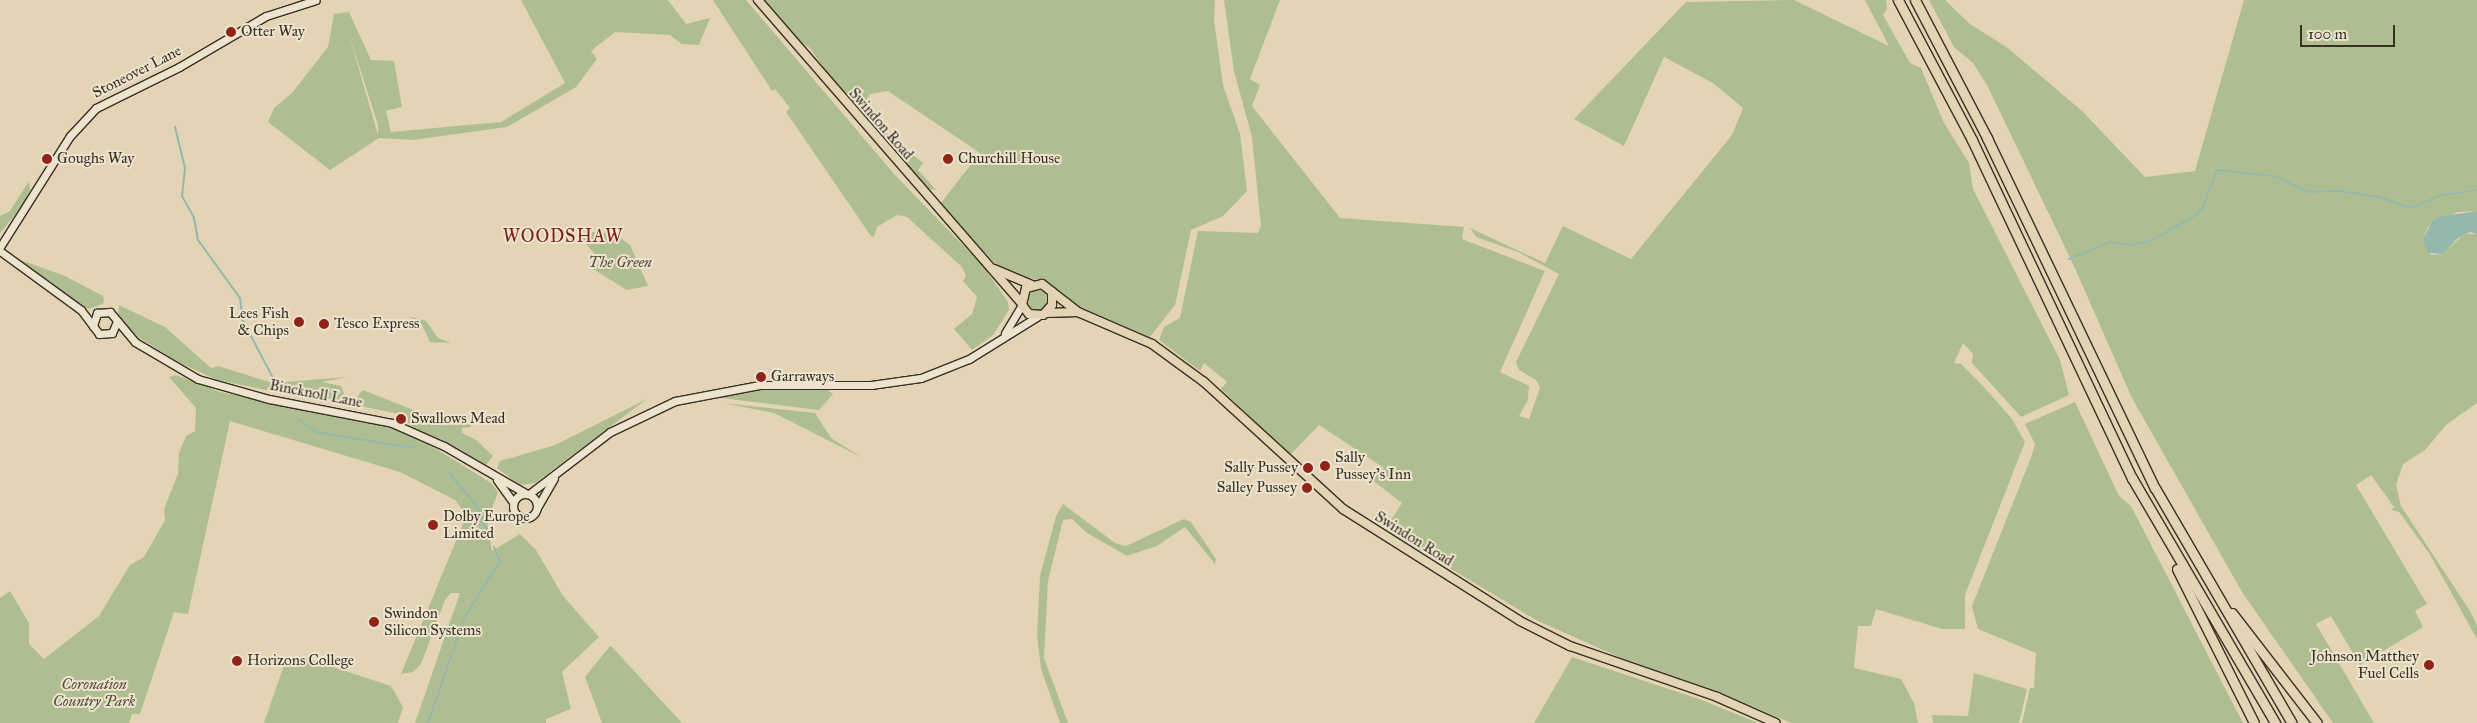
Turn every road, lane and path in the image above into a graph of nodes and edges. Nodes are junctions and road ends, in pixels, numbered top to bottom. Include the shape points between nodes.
1 (316, 0) edge
2 (758, 0) edge
3 (1898, 0) edge
4 (1915, 0) edge
5 (0, 249) edge
6 (986, 263) junction
7 (1032, 285) junction
8 (1052, 292) junction
9 (1022, 304) junction
10 (81, 310) junction
11 (98, 312) junction
12 (1078, 312) junction
13 (1048, 313) junction
14 (1038, 316) junction
15 (117, 321) junction
16 (93, 326) junction
17 (112, 333) junction
18 (1006, 333) junction
19 (129, 337) junction
20 (554, 478) junction
21 (497, 480) junction
22 (527, 494) junction
23 (513, 502) junction
24 (538, 506) junction
25 (2165, 539) junction
26 (2208, 581) junction
27 (1776, 723) edge
28 (2254, 723) edge
29 (2275, 723) edge
30 (2292, 723) edge
31 (2317, 723) edge

1 - 5 street, Stoneover Lane via 266,16 179,67 96,108 70,136
2 - 6 main road, Swindon Road
3 - 25 highway via 1972,140 2112,437
4 - 26 highway via 1988,138 2127,435
5 - 10 street
6 - 7 main road, Swindon Road via 1006,277
6 - 9 main road, Swindon Road
7 - 8 main road via 1042,284
7 - 9 main road via 1022,294
8 - 12 main road, Swindon Road
8 - 13 main road
9 - 14 main road
9 - 18 street
10 - 11 street
10 - 16 street
11 - 15 street via 110,312
11 - 16 street
12 - 13 main road, Swindon Road
12 - 27 main road, Swindon Road via 1132,333 1170,356 1213,390 1343,509 1520,620 1576,648 1717,697
13 - 14 main road
14 - 18 street
15 - 17 street
15 - 19 street, Bincknoll Lane
16 - 17 street via 101,335
17 - 19 street, Bincknoll Lane
18 - 20 street via 969,359 921,378 871,384 756,385 676,401 610,432
19 - 21 street, Bincknoll Lane via 160,359 213,385 403,427 455,452
20 - 22 street
20 - 24 street
21 - 22 street, Bincknoll Lane
21 - 23 street, Bincknoll Lane
22 - 23 street
22 - 24 street
23 - 24 street via 514,512 524,518 532,516
25 - 28 highway via 2189,598
25 - 29 highway
26 - 30 highway
26 - 31 highway

